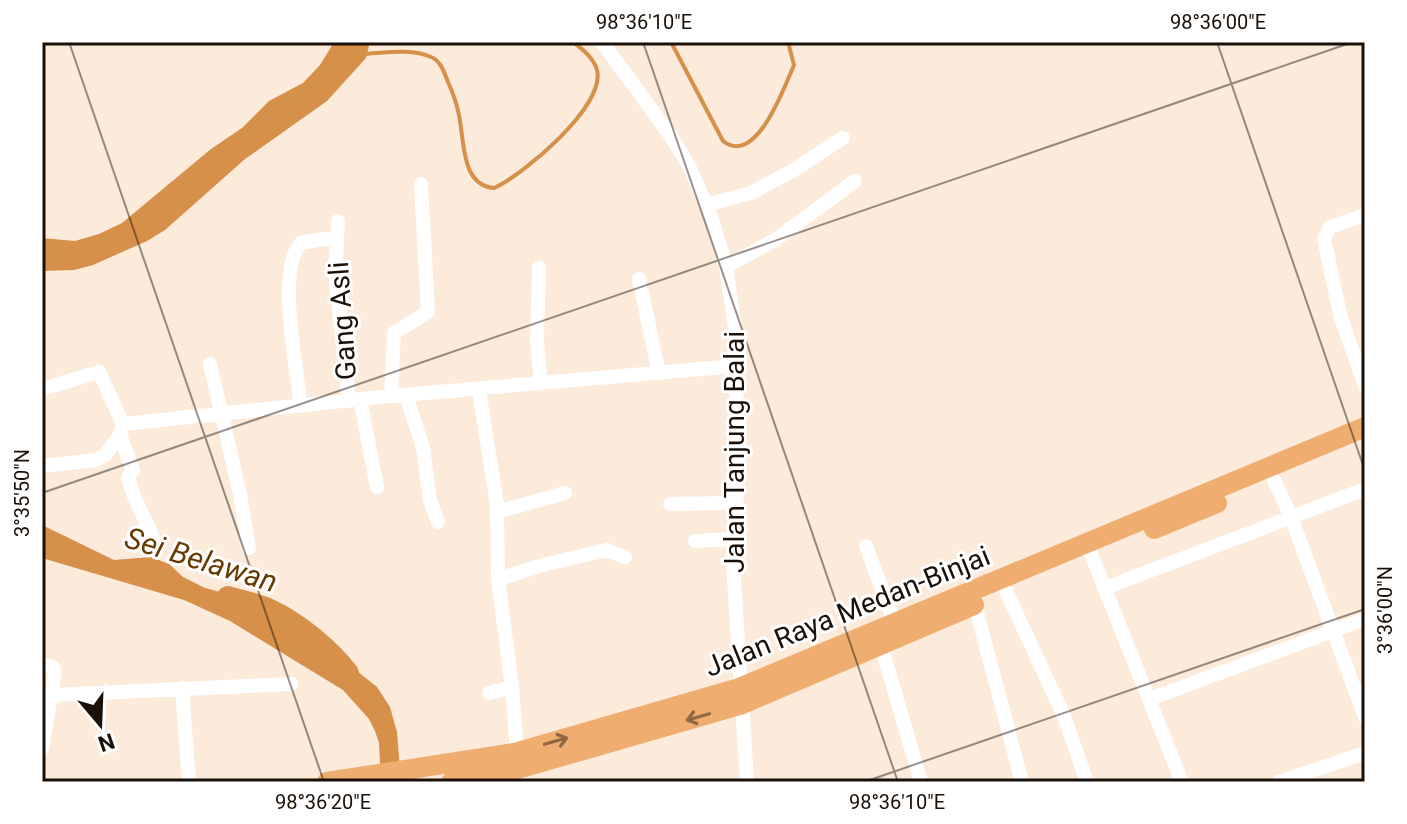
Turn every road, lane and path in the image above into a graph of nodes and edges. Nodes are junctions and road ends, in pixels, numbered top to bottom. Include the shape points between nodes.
1 (602, 42) edge
2 (843, 138) dead end
3 (855, 181) dead end
4 (421, 184) dead end
5 (706, 205) junction
6 (1365, 215) edge
7 (338, 221) dead end
8 (337, 240) junction
9 (726, 266) junction
10 (539, 268) dead end
11 (639, 279) dead end
12 (210, 364) dead end
13 (736, 366) junction
14 (659, 373) junction
15 (541, 384) junction
16 (1365, 386) edge
17 (42, 389) edge
18 (479, 390) junction
19 (399, 396) junction
20 (354, 400) junction
21 (301, 406) junction
22 (222, 412) junction
23 (1365, 427) edge
24 (122, 429) junction
25 (1365, 442) edge
26 (42, 466) edge
27 (1274, 480) junction
28 (377, 487) dead end
29 (1365, 489) edge
30 (565, 493) dead end
31 (735, 503) junction
32 (670, 504) dead end
33 (497, 512) junction
34 (1291, 517) junction
35 (438, 522) dead end
36 (153, 537) dead end
37 (733, 539) junction
38 (695, 541) dead end
39 (866, 546) dead end
40 (249, 548) dead end
41 (1090, 550) junction
42 (625, 557) dead end
43 (498, 579) junction
44 (1105, 588) junction
45 (1006, 591) junction
46 (975, 605) junction
47 (1365, 619) edge
48 (895, 624) junction
49 (1333, 630) junction
50 (881, 645) junction
51 (42, 664) edge
52 (291, 684) dead end
53 (512, 687) junction
54 (182, 688) junction
55 (489, 693) dead end
56 (53, 695) junction
57 (740, 697) junction
58 (1150, 699) junction
59 (1365, 717) edge
60 (42, 748) edge
61 (1365, 753) edge
62 (515, 764) edge
63 (1304, 778) edge
64 (189, 782) edge
65 (329, 782) edge
66 (452, 782) edge
67 (747, 782) edge
68 (921, 782) edge
69 (1022, 782) edge
70 (1087, 782) edge
71 (1182, 782) edge
72 (1279, 782) edge

1 - 5 street, Jalan Tanjung Balai via 670,135
2 - 5 street via 751,193
3 - 9 street via 775,240
4 - 19 street via 428,312 394,333
5 - 9 street, Jalan Tanjung Balai
6 - 16 street via 1330,227 1324,249
7 - 8 street, Gang Asli
8 - 20 street, Gang Asli via 337,296
8 - 21 street via 301,243 294,253 288,295
9 - 13 street, Jalan Tanjung Balai
10 - 15 street
11 - 14 street
12 - 22 street
13 - 14 street
13 - 31 street, Jalan Tanjung Balai
14 - 15 street
15 - 18 street
17 - 24 street via 99,372
18 - 19 street
18 - 33 street
19 - 20 street
19 - 35 street via 423,448
20 - 21 street
20 - 28 street, Gang Asli
21 - 22 street
22 - 24 street
22 - 40 street
23 - 41 highway, Jalan Raya Medan-Binjai
24 - 26 street via 96,460
24 - 36 street via 133,470 128,476
25 - 27 highway, Jalan Raya Medan-Binjai
27 - 34 street
27 - 41 highway, Jalan Raya Medan-Binjai
29 - 34 street
30 - 33 street
31 - 32 street
31 - 37 street, Jalan Tanjung Balai
33 - 43 street
34 - 44 street
34 - 49 street
37 - 38 street
37 - 57 street, Jalan Tanjung Balai
39 - 48 street
41 - 44 street
41 - 45 highway, Jalan Raya Medan-Binjai
41 - 48 highway, Jalan Raya Medan-Binjai
42 - 43 street via 607,550
43 - 53 street
44 - 58 street
45 - 46 highway, Jalan Raya Medan-Binjai
45 - 70 street via 1064,716
46 - 50 highway, Jalan Raya Medan-Binjai
46 - 69 street
47 - 49 street
48 - 57 highway, Jalan Raya Medan-Binjai
49 - 58 street
49 - 59 street
50 - 57 highway, Jalan Raya Medan-Binjai
50 - 68 street
51 - 56 street via 53,667
52 - 54 street
53 - 55 street
53 - 62 street
54 - 56 street
54 - 64 street
56 - 60 street
57 - 62 highway, Jalan Raya Medan-Binjai
57 - 67 street, Jalan Tanjung Balai
58 - 71 street
61 - 63 street
62 - 65 highway, Jalan Raya Medan-Binjai via 425,767
62 - 66 highway, Jalan Raya Medan-Binjai
63 - 72 street

